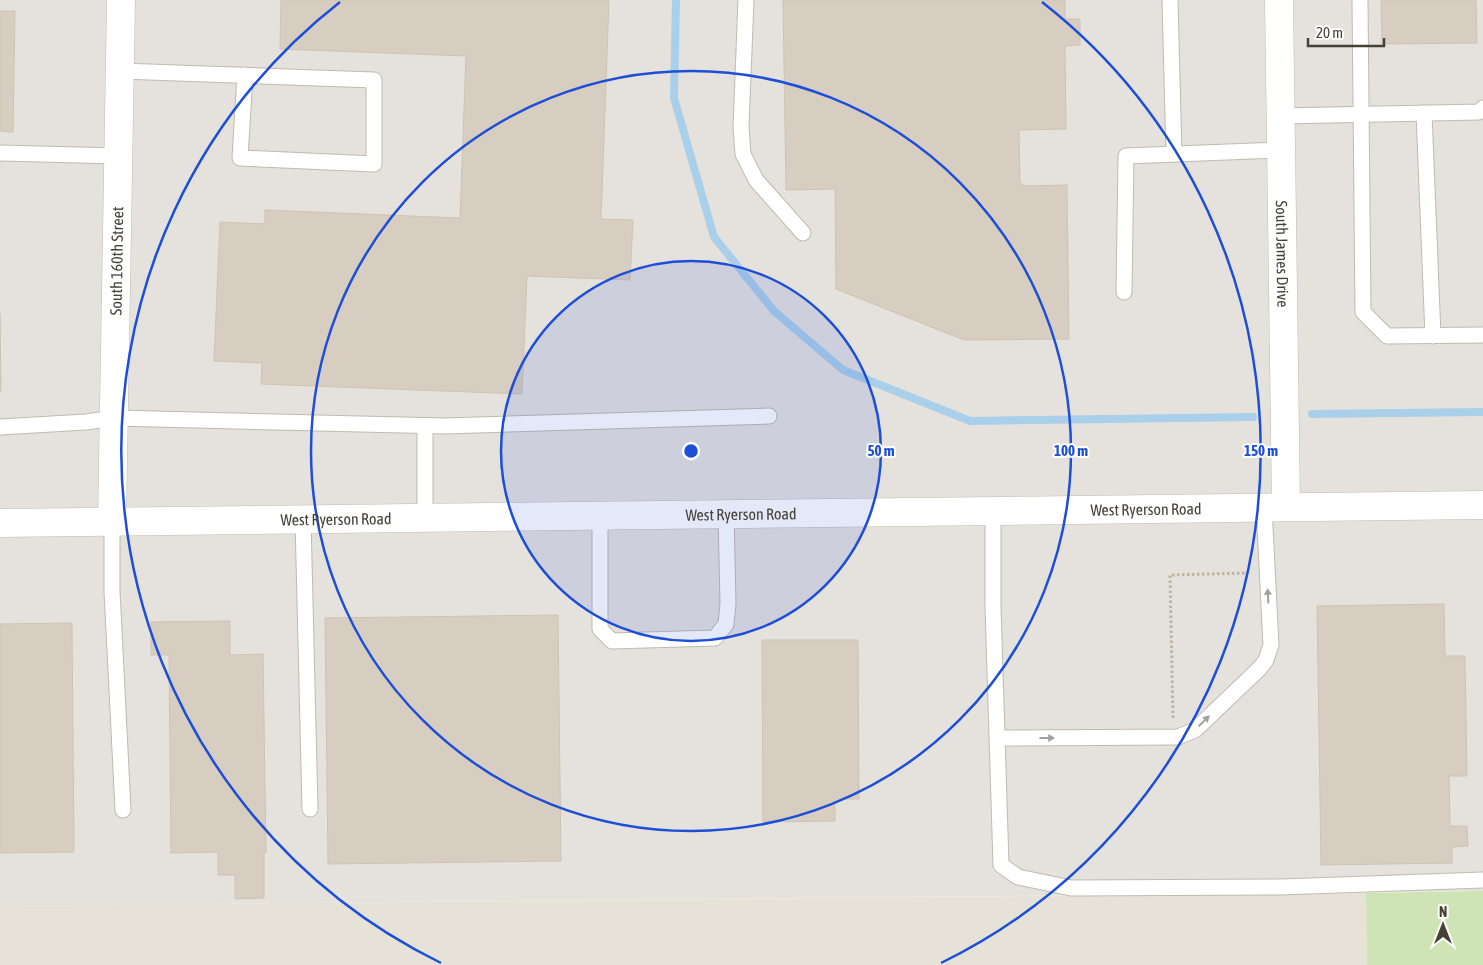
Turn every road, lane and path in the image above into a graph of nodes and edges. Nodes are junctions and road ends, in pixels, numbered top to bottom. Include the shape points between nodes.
1 (121, 0) edge
2 (746, 0) edge
3 (1170, 0) edge
4 (1279, 0) edge
5 (1360, 0) edge
6 (120, 71) junction
7 (245, 76) junction
8 (1483, 108) edge
9 (1424, 113) junction
10 (1362, 114) junction
11 (1280, 116) junction
12 (1281, 150) junction
13 (0, 153) edge
14 (1174, 154) junction
15 (118, 156) junction
16 (803, 233) dead end
17 (1124, 292) dead end
18 (1483, 335) edge
19 (1433, 336) junction
20 (769, 416) dead end
21 (114, 418) junction
22 (425, 426) junction
23 (0, 427) edge
24 (1483, 504) edge
25 (1275, 507) junction
26 (993, 510) junction
27 (726, 513) junction
28 (600, 515) junction
29 (425, 517) junction
30 (303, 519) junction
31 (112, 522) junction
32 (0, 523) edge
33 (1267, 573) junction
34 (1174, 737) junction
35 (998, 738) junction
36 (310, 809) dead end
37 (123, 810) dead end
38 (1483, 880) edge

1 - 6 street, South 160th Street
2 - 16 lane via 741,126 743,154 756,180
3 - 14 lane
4 - 11 street, South James Drive
5 - 10 lane
6 - 7 lane
6 - 15 street, South 160th Street
7 - 7 lane via 374,80 374,164 240,158
8 - 9 lane via 1479,112
9 - 10 lane
9 - 19 lane
10 - 11 lane
10 - 19 lane via 1363,312 1387,336
11 - 12 street, South James Drive
12 - 14 lane
12 - 25 street, South James Drive
13 - 15 lane
14 - 17 lane via 1126,156
15 - 21 street, South 160th Street
18 - 19 lane
20 - 22 lane
21 - 22 lane
21 - 23 lane
21 - 31 street, South 160th Street
22 - 29 lane
24 - 25 street, West Ryerson Road
25 - 26 street, West Ryerson Road
25 - 33 lane
26 - 27 street, West Ryerson Road
26 - 35 lane
27 - 28 street, West Ryerson Road
27 - 28 lane via 728,604 726,624 715,638 612,641 600,629
28 - 29 street, West Ryerson Road
29 - 30 street, West Ryerson Road
30 - 31 street, West Ryerson Road
30 - 36 lane
31 - 32 street, West Ryerson Road
31 - 37 lane via 112,592
34 -> 33 lane via 1195,730 1266,660 1271,645
33 - 34 path via 1170,575
35 -> 34 lane
35 - 38 lane via 1002,865 1018,878 1071,888 1282,887

